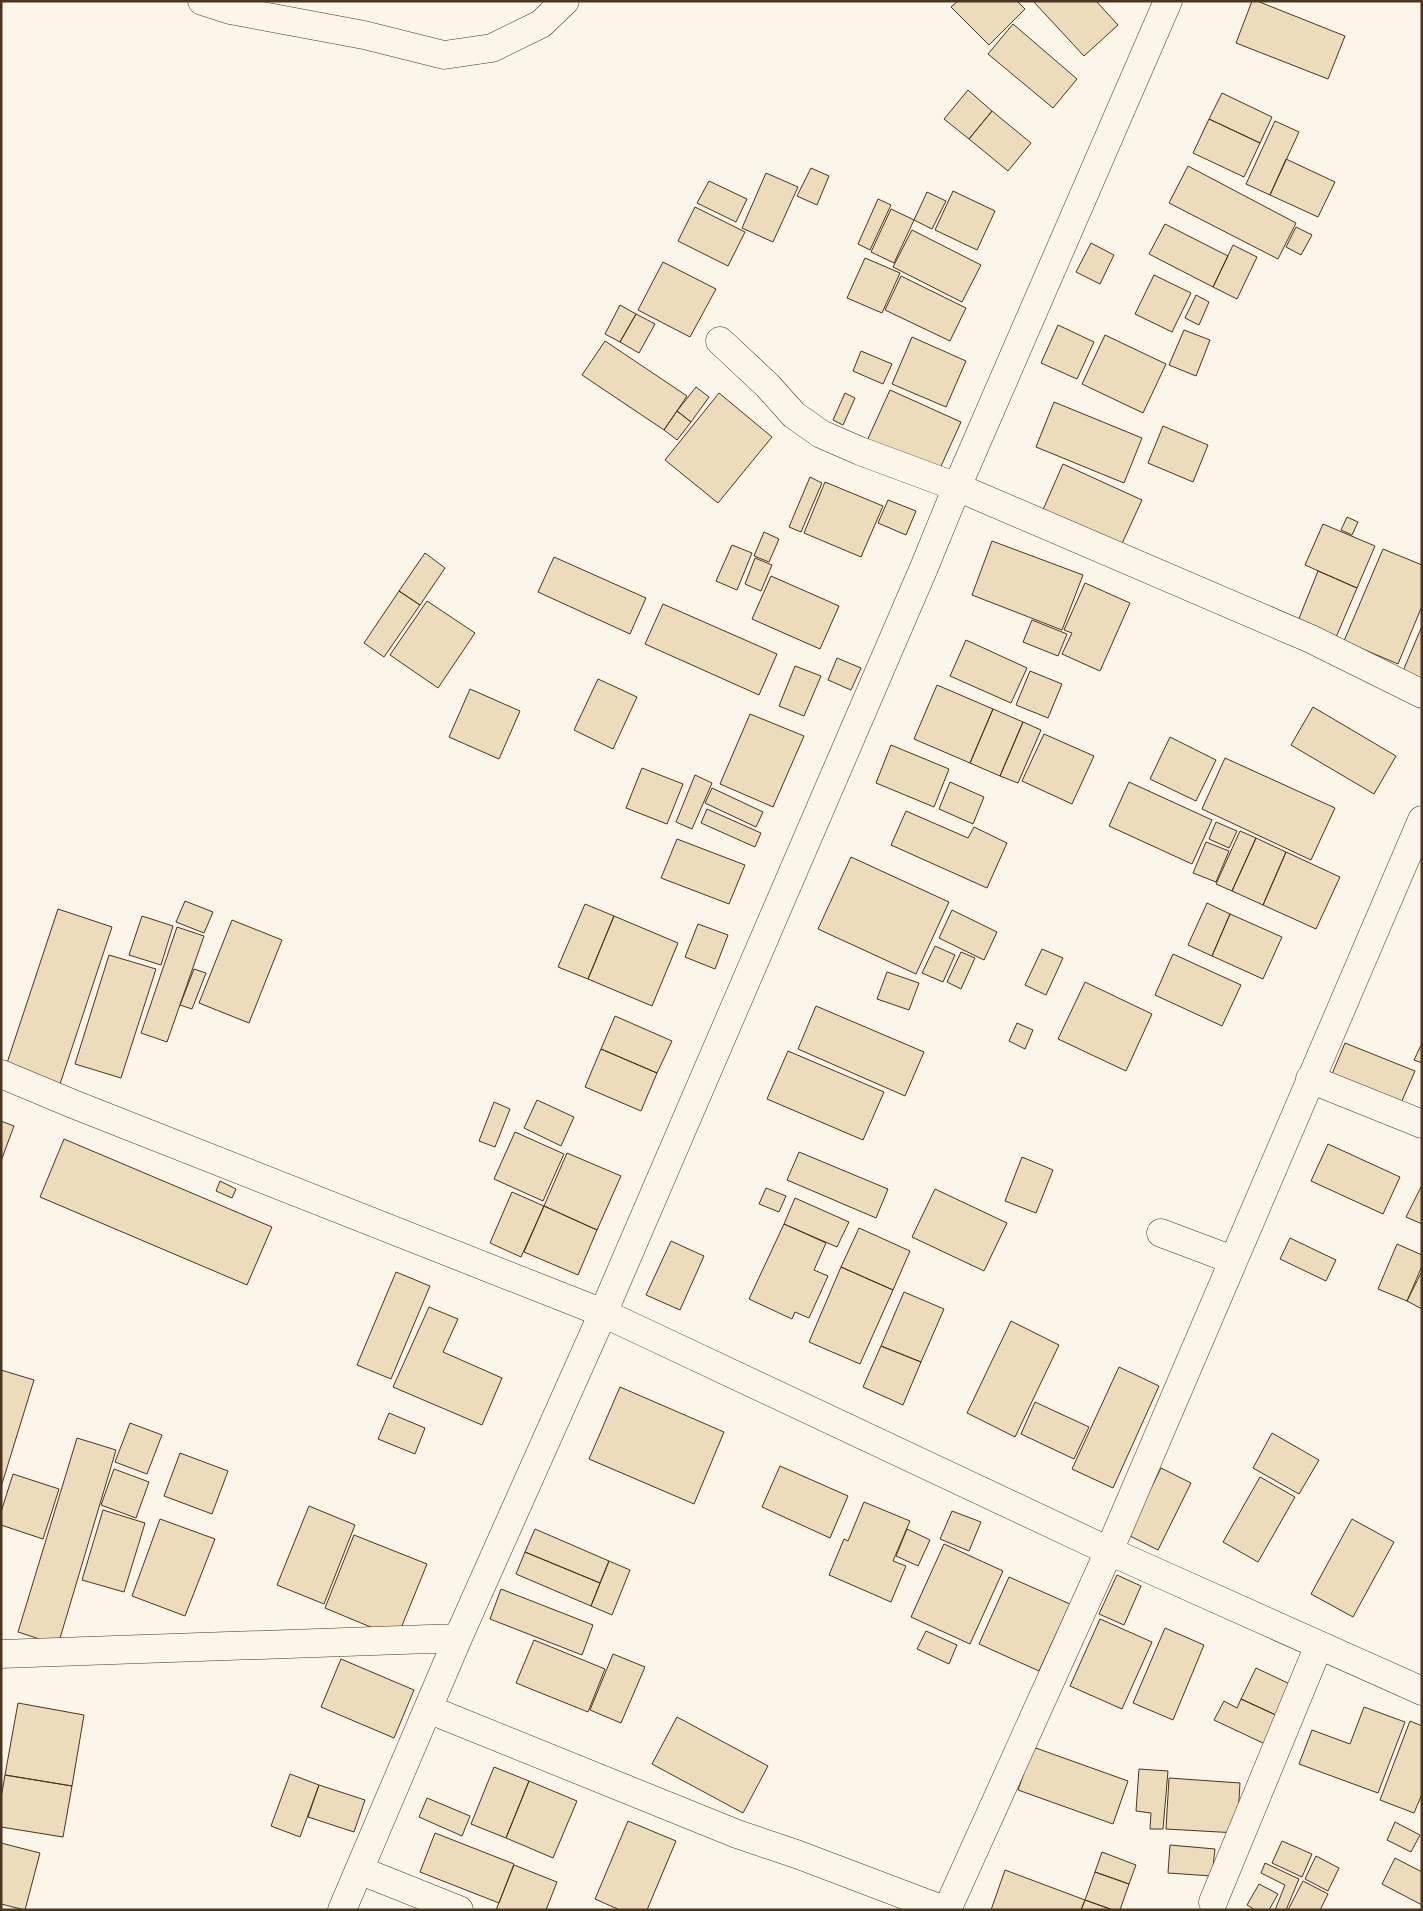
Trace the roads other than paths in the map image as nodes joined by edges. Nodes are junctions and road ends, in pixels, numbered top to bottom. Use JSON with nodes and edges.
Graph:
{"nodes":[{"id":1,"x":202,"y":1,"type":"edge"},
{"id":2,"x":565,"y":1,"type":"edge"},
{"id":3,"x":1168,"y":1,"type":"edge"},
{"id":4,"x":720,"y":341,"type":"dead end"},
{"id":5,"x":957,"y":487,"type":"junction"},
{"id":6,"x":1422,"y":694,"type":"edge"},
{"id":7,"x":1422,"y":820,"type":"edge"},
{"id":8,"x":1,"y":1074,"type":"edge"},
{"id":9,"x":1310,"y":1079,"type":"junction"},
{"id":10,"x":1422,"y":1124,"type":"edge"},
{"id":11,"x":1161,"y":1234,"type":"dead end"},
{"id":12,"x":1233,"y":1260,"type":"junction"},
{"id":13,"x":603,"y":1313,"type":"junction"},
{"id":14,"x":1108,"y":1551,"type":"junction"},
{"id":15,"x":458,"y":1638,"type":"junction"},
{"id":16,"x":1319,"y":1645,"type":"junction"},
{"id":17,"x":1,"y":1654,"type":"edge"},
{"id":18,"x":1422,"y":1691,"type":"edge"},
{"id":19,"x":428,"y":1709,"type":"junction"},
{"id":20,"x":359,"y":1870,"type":"junction"},
{"id":21,"x":1213,"y":1902,"type":"dead end"},
{"id":22,"x":342,"y":1910,"type":"edge"},
{"id":23,"x":459,"y":1910,"type":"edge"},
{"id":24,"x":946,"y":1910,"type":"edge"}],
"edges":[{"from":1,"to":2,"type":"street"},
{"from":3,"to":5,"type":"street"},
{"from":4,"to":5,"type":"street"},
{"from":5,"to":6,"type":"street"},
{"from":5,"to":13,"type":"street"},
{"from":7,"to":9,"type":"street"},
{"from":8,"to":13,"type":"street"},
{"from":9,"to":10,"type":"street"},
{"from":9,"to":12,"type":"street"},
{"from":11,"to":12,"type":"street"},
{"from":12,"to":14,"type":"street"},
{"from":13,"to":14,"type":"street"},
{"from":13,"to":15,"type":"street"},
{"from":14,"to":16,"type":"street"},
{"from":14,"to":24,"type":"street"},
{"from":15,"to":17,"type":"street"},
{"from":15,"to":19,"type":"street"},
{"from":16,"to":18,"type":"street"},
{"from":16,"to":21,"type":"street"},
{"from":19,"to":20,"type":"street"},
{"from":19,"to":24,"type":"street"},
{"from":20,"to":22,"type":"street"},
{"from":20,"to":23,"type":"street"}]}
